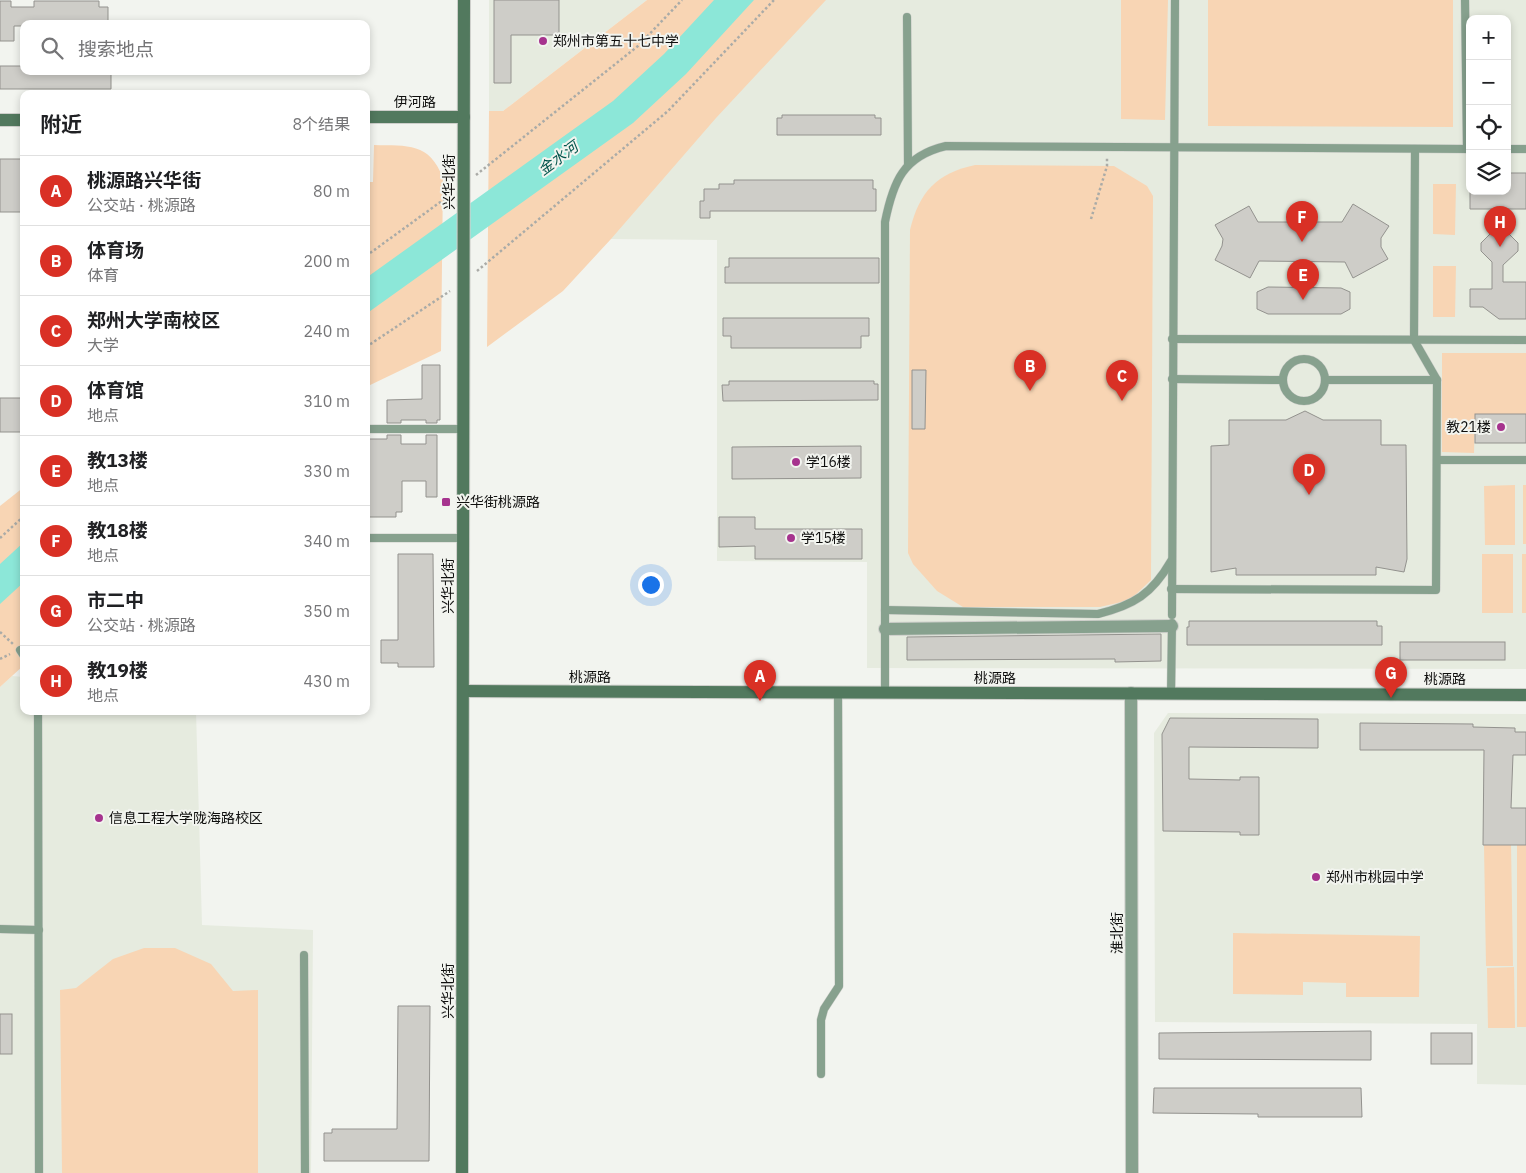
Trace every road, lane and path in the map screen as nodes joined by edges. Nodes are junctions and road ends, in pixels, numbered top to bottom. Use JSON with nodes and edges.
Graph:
{"nodes":[{"id":1,"x":464,"y":0,"type":"edge"},
{"id":2,"x":682,"y":0,"type":"edge"},
{"id":3,"x":774,"y":0,"type":"edge"},
{"id":4,"x":1175,"y":0,"type":"edge"},
{"id":5,"x":1465,"y":0,"type":"edge"},
{"id":6,"x":907,"y":17,"type":"dead end"},
{"id":7,"x":1468,"y":105,"type":"edge"},
{"id":8,"x":464,"y":116,"type":"junction"},
{"id":9,"x":370,"y":117,"type":"edge"},
{"id":10,"x":0,"y":120,"type":"edge"},
{"id":11,"x":20,"y":120,"type":"edge"},
{"id":12,"x":1107,"y":147,"type":"junction"},
{"id":13,"x":1174,"y":147,"type":"junction"},
{"id":14,"x":1415,"y":149,"type":"junction"},
{"id":15,"x":1466,"y":149,"type":"edge"},
{"id":16,"x":1511,"y":149,"type":"edge"},
{"id":17,"x":1526,"y":149,"type":"edge"},
{"id":18,"x":908,"y":164,"type":"junction"},
{"id":19,"x":464,"y":189,"type":"junction"},
{"id":20,"x":1092,"y":219,"type":"dead end"},
{"id":21,"x":370,"y":253,"type":"edge"},
{"id":22,"x":464,"y":275,"type":"junction"},
{"id":23,"x":1172,"y":339,"type":"junction"},
{"id":24,"x":1414,"y":340,"type":"junction"},
{"id":25,"x":1526,"y":340,"type":"edge"},
{"id":26,"x":370,"y":344,"type":"edge"},
{"id":27,"x":1172,"y":379,"type":"junction"},
{"id":28,"x":1282,"y":380,"type":"junction"},
{"id":29,"x":1325,"y":380,"type":"junction"},
{"id":30,"x":1437,"y":380,"type":"junction"},
{"id":31,"x":370,"y":429,"type":"edge"},
{"id":32,"x":464,"y":429,"type":"junction"},
{"id":33,"x":1436,"y":460,"type":"junction"},
{"id":34,"x":1526,"y":460,"type":"edge"},
{"id":35,"x":20,"y":520,"type":"edge"},
{"id":36,"x":0,"y":538,"type":"edge"},
{"id":37,"x":370,"y":538,"type":"edge"},
{"id":38,"x":463,"y":538,"type":"junction"},
{"id":39,"x":1172,"y":560,"type":"junction"},
{"id":40,"x":1171,"y":589,"type":"junction"},
{"id":41,"x":885,"y":610,"type":"junction"},
{"id":42,"x":1172,"y":622,"type":"junction"},
{"id":43,"x":885,"y":629,"type":"junction"},
{"id":44,"x":0,"y":632,"type":"edge"},
{"id":45,"x":20,"y":651,"type":"edge"},
{"id":46,"x":463,"y":691,"type":"junction"},
{"id":47,"x":838,"y":692,"type":"junction"},
{"id":48,"x":885,"y":693,"type":"junction"},
{"id":49,"x":1131,"y":693,"type":"junction"},
{"id":50,"x":1171,"y":694,"type":"junction"},
{"id":51,"x":1526,"y":695,"type":"edge"},
{"id":52,"x":38,"y":715,"type":"edge"},
{"id":53,"x":0,"y":929,"type":"edge"},
{"id":54,"x":39,"y":930,"type":"junction"},
{"id":55,"x":304,"y":955,"type":"dead end"},
{"id":56,"x":821,"y":1074,"type":"dead end"},
{"id":57,"x":39,"y":1173,"type":"edge"},
{"id":58,"x":305,"y":1173,"type":"edge"},
{"id":59,"x":462,"y":1173,"type":"edge"},
{"id":60,"x":1132,"y":1173,"type":"edge"}],
"edges":[{"from":1,"to":8,"type":"street","name":"兴华北街"},
{"from":2,"to":19,"type":"path"},
{"from":3,"to":22,"type":"path"},
{"from":4,"to":13,"type":"lane"},
{"from":5,"to":7,"type":"lane"},
{"from":6,"to":18,"type":"lane"},
{"from":8,"to":9,"type":"street","name":"伊河路"},
{"from":8,"to":19,"type":"street","name":"兴华北街"},
{"from":10,"to":11,"type":"street"},
{"from":12,"to":13,"type":"lane"},
{"from":12,"to":18,"type":"lane"},
{"from":12,"to":20,"type":"path"},
{"from":13,"to":14,"type":"lane"},
{"from":13,"to":23,"type":"lane"},
{"from":14,"to":15,"type":"lane"},
{"from":14,"to":24,"type":"lane"},
{"from":16,"to":17,"type":"lane"},
{"from":18,"to":41,"type":"lane"},
{"from":19,"to":21,"type":"path"},
{"from":19,"to":22,"type":"street","name":"兴华北街"},
{"from":22,"to":26,"type":"path"},
{"from":22,"to":32,"type":"street","name":"兴华北街"},
{"from":23,"to":24,"type":"lane"},
{"from":23,"to":27,"type":"lane"},
{"from":24,"to":25,"type":"lane"},
{"from":24,"to":30,"type":"lane"},
{"from":27,"to":28,"type":"lane"},
{"from":27,"to":39,"type":"lane"},
{"from":28,"to":29,"type":"lane"},
{"from":28,"to":29,"type":"lane"},
{"from":29,"to":30,"type":"lane"},
{"from":30,"to":33,"type":"lane"},
{"from":31,"to":32,"type":"lane"},
{"from":32,"to":38,"type":"street","name":"兴华北街"},
{"from":33,"to":34,"type":"lane"},
{"from":33,"to":40,"type":"lane"},
{"from":35,"to":36,"type":"path"},
{"from":37,"to":38,"type":"lane"},
{"from":38,"to":46,"type":"street","name":"兴华北街"},
{"from":39,"to":40,"type":"lane"},
{"from":39,"to":41,"type":"lane"},
{"from":40,"to":42,"type":"lane"},
{"from":41,"to":43,"type":"lane"},
{"from":42,"to":43,"type":"street"},
{"from":42,"to":50,"type":"lane"},
{"from":43,"to":48,"type":"lane"},
{"from":44,"to":45,"type":"path"},
{"from":46,"to":47,"type":"street","name":"桃源路"},
{"from":46,"to":59,"type":"street","name":"兴华北街"},
{"from":47,"to":48,"type":"street","name":"桃源路"},
{"from":47,"to":56,"type":"lane"},
{"from":48,"to":49,"type":"street","name":"桃源路"},
{"from":49,"to":50,"type":"street","name":"桃源路"},
{"from":49,"to":60,"type":"street","name":"淮北街"},
{"from":50,"to":51,"type":"street","name":"桃源路"},
{"from":52,"to":54,"type":"lane"},
{"from":53,"to":54,"type":"lane"},
{"from":54,"to":57,"type":"lane"},
{"from":55,"to":58,"type":"lane"}]}
